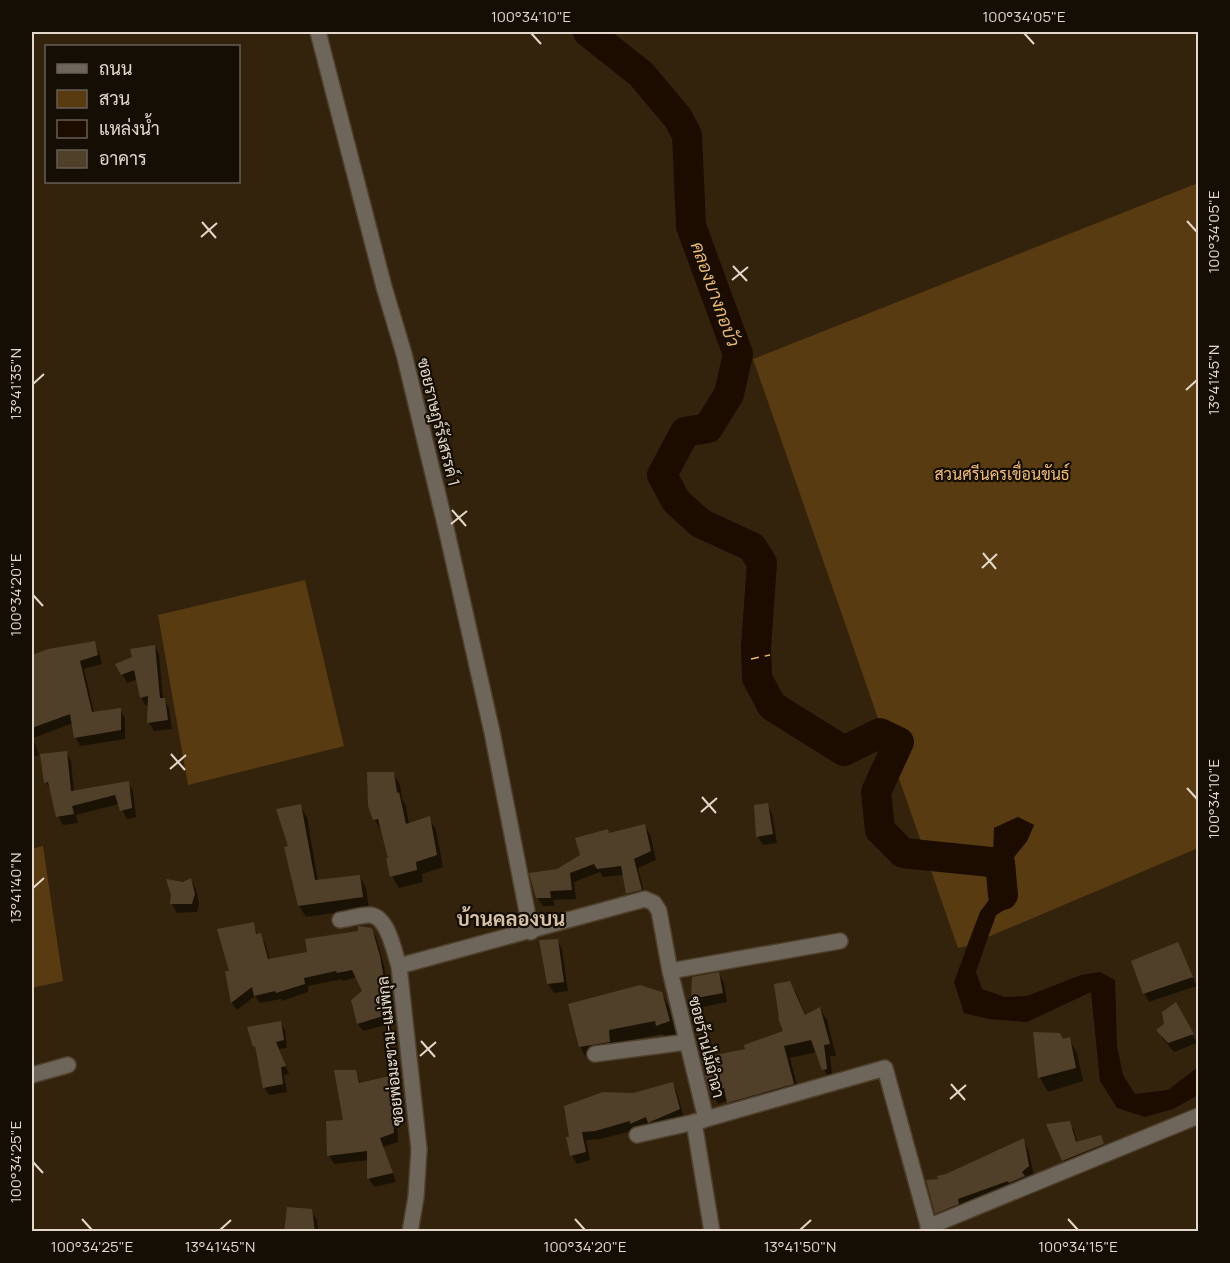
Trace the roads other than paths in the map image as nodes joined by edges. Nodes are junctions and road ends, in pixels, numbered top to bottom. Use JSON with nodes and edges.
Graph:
{"nodes":[{"id":1,"x":318,"y":32,"type":"edge"},
{"id":2,"x":340,"y":920,"type":"dead end"},
{"id":3,"x":531,"y":932,"type":"junction"},
{"id":4,"x":840,"y":941,"type":"dead end"},
{"id":5,"x":399,"y":966,"type":"junction"},
{"id":6,"x":670,"y":971,"type":"junction"},
{"id":7,"x":687,"y":1042,"type":"junction"},
{"id":8,"x":595,"y":1054,"type":"dead end"},
{"id":9,"x":68,"y":1065,"type":"dead end"},
{"id":10,"x":32,"y":1075,"type":"edge"},
{"id":11,"x":1198,"y":1116,"type":"edge"},
{"id":12,"x":700,"y":1121,"type":"junction"},
{"id":13,"x":637,"y":1136,"type":"dead end"},
{"id":14,"x":929,"y":1229,"type":"edge"},
{"id":15,"x":410,"y":1232,"type":"edge"},
{"id":16,"x":712,"y":1232,"type":"edge"}],
"edges":[{"from":1,"to":3,"type":"street","name":"ซอยราษฎร์รังสรรค์ 1"},
{"from":2,"to":5,"type":"street"},
{"from":3,"to":5,"type":"street","name":"ซอยพ่อมะขาม-แม่พิกุล"},
{"from":3,"to":6,"type":"street","name":"ซอยร้านไม้ฉำฉา"},
{"from":4,"to":6,"type":"street"},
{"from":5,"to":15,"type":"street","name":"ซอยพ่อมะขาม-แม่พิกุล"},
{"from":6,"to":7,"type":"street","name":"ซอยร้านไม้ฉำฉา"},
{"from":7,"to":8,"type":"street"},
{"from":7,"to":12,"type":"street","name":"ซอยร้านไม้ฉำฉา"},
{"from":9,"to":10,"type":"street"},
{"from":11,"to":14,"type":"street"},
{"from":12,"to":13,"type":"street"},
{"from":12,"to":14,"type":"street","name":"ซอยร้านไม้ฉำฉา"},
{"from":12,"to":16,"type":"street"}]}
